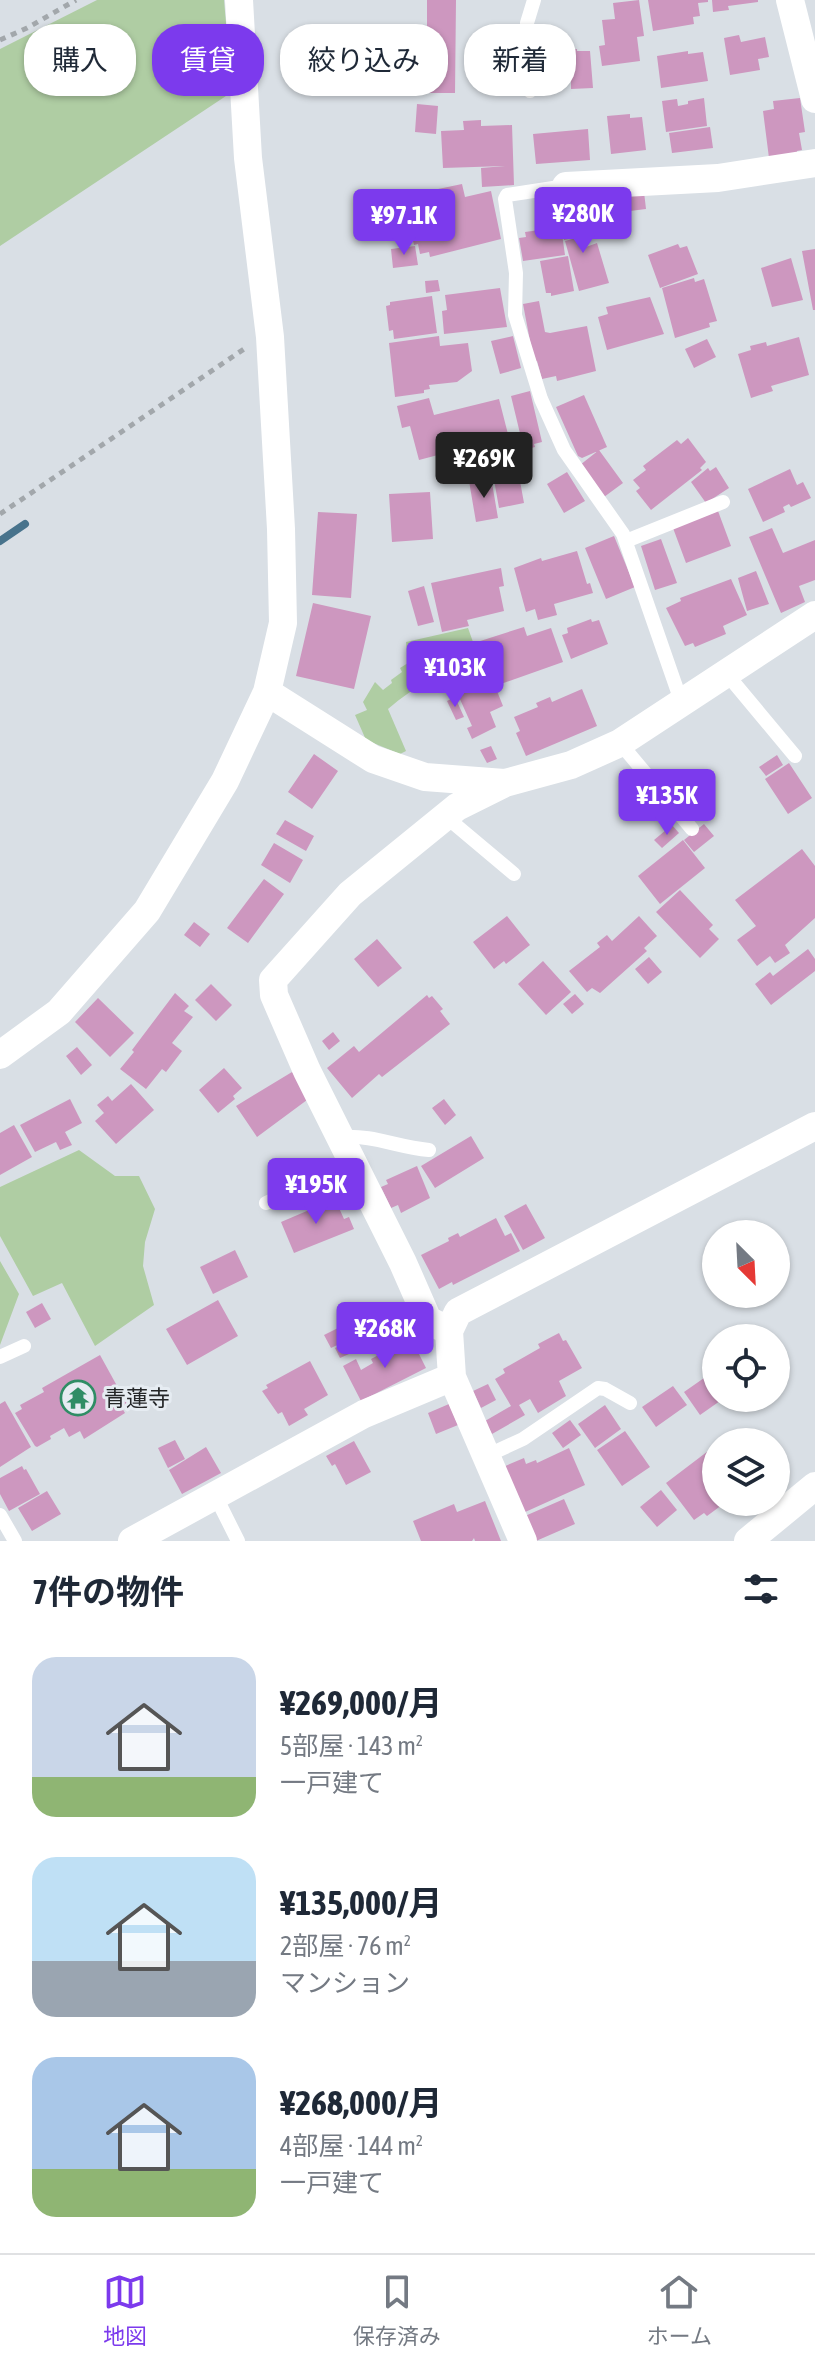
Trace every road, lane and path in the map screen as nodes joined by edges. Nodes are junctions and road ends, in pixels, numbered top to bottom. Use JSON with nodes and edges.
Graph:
{"nodes":[{"id":1,"x":76,"y":0,"type":"edge"},
{"id":2,"x":239,"y":0,"type":"edge"},
{"id":3,"x":534,"y":0,"type":"edge"},
{"id":4,"x":790,"y":0,"type":"edge"},
{"id":5,"x":527,"y":24,"type":"edge"},
{"id":6,"x":0,"y":40,"type":"edge"},
{"id":7,"x":815,"y":99,"type":"edge"},
{"id":8,"x":815,"y":163,"type":"edge"},
{"id":9,"x":566,"y":186,"type":"joint"},
{"id":10,"x":270,"y":337,"type":"junction"},
{"id":11,"x":723,"y":502,"type":"dead end"},
{"id":12,"x":0,"y":514,"type":"edge"},
{"id":13,"x":626,"y":541,"type":"junction"},
{"id":14,"x":815,"y":615,"type":"edge"},
{"id":15,"x":725,"y":672,"type":"junction"},
{"id":16,"x":267,"y":692,"type":"junction"},
{"id":17,"x":681,"y":701,"type":"junction"},
{"id":18,"x":620,"y":743,"type":"junction"},
{"id":19,"x":795,"y":756,"type":"dead end"},
{"id":20,"x":505,"y":783,"type":"junction"},
{"id":21,"x":445,"y":816,"type":"junction"},
{"id":22,"x":692,"y":829,"type":"dead end"},
{"id":23,"x":514,"y":874,"type":"dead end"},
{"id":24,"x":0,"y":1055,"type":"edge"},
{"id":25,"x":815,"y":1126,"type":"edge"},
{"id":26,"x":341,"y":1137,"type":"junction"},
{"id":27,"x":429,"y":1150,"type":"dead end"},
{"id":28,"x":354,"y":1162,"type":"junction"},
{"id":29,"x":266,"y":1203,"type":"dead end"},
{"id":30,"x":449,"y":1331,"type":"junction"},
{"id":31,"x":24,"y":1346,"type":"dead end"},
{"id":32,"x":0,"y":1357,"type":"edge"},
{"id":33,"x":452,"y":1377,"type":"junction"},
{"id":34,"x":630,"y":1403,"type":"dead end"},
{"id":35,"x":486,"y":1456,"type":"junction"},
{"id":36,"x":815,"y":1486,"type":"edge"},
{"id":37,"x":215,"y":1495,"type":"junction"},
{"id":38,"x":0,"y":1515,"type":"edge"},
{"id":39,"x":15,"y":1541,"type":"edge"},
{"id":40,"x":132,"y":1541,"type":"edge"},
{"id":41,"x":238,"y":1541,"type":"edge"},
{"id":42,"x":523,"y":1541,"type":"edge"},
{"id":43,"x":748,"y":1541,"type":"edge"}],
"edges":[{"from":1,"to":6,"type":"path"},
{"from":2,"to":10,"type":"street"},
{"from":3,"to":5,"type":"lane"},
{"from":4,"to":7,"type":"street"},
{"from":8,"to":9,"type":"street"},
{"from":9,"to":13,"type":"lane"},
{"from":10,"to":12,"type":"path"},
{"from":10,"to":16,"type":"street"},
{"from":11,"to":13,"type":"lane"},
{"from":13,"to":17,"type":"lane"},
{"from":14,"to":15,"type":"street"},
{"from":15,"to":17,"type":"street"},
{"from":15,"to":19,"type":"lane"},
{"from":16,"to":20,"type":"street"},
{"from":16,"to":24,"type":"street"},
{"from":17,"to":18,"type":"street"},
{"from":18,"to":20,"type":"street"},
{"from":18,"to":22,"type":"lane"},
{"from":20,"to":21,"type":"street"},
{"from":21,"to":23,"type":"lane"},
{"from":21,"to":26,"type":"street"},
{"from":25,"to":30,"type":"street"},
{"from":26,"to":27,"type":"lane"},
{"from":26,"to":28,"type":"street"},
{"from":28,"to":29,"type":"lane"},
{"from":28,"to":30,"type":"street"},
{"from":30,"to":33,"type":"street"},
{"from":31,"to":32,"type":"lane"},
{"from":33,"to":35,"type":"street"},
{"from":33,"to":37,"type":"street"},
{"from":34,"to":35,"type":"lane"},
{"from":35,"to":42,"type":"street"},
{"from":36,"to":43,"type":"street"},
{"from":37,"to":40,"type":"street"},
{"from":37,"to":41,"type":"lane"},
{"from":38,"to":39,"type":"lane"}]}
